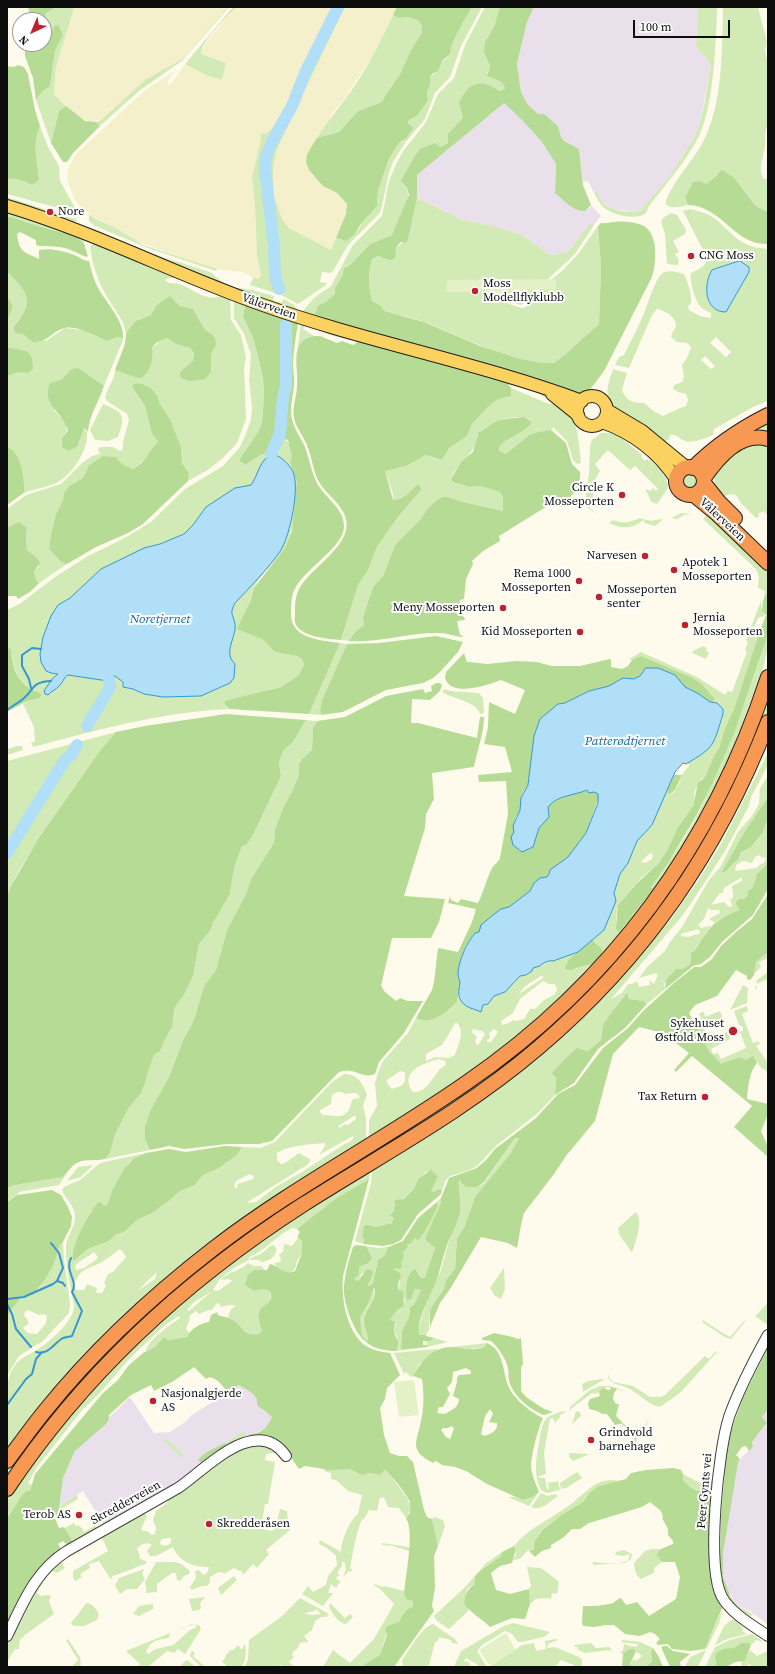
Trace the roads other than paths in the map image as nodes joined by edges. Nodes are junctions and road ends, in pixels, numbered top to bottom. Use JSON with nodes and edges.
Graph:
{"nodes":[{"id":1,"x":7,"y":206,"type":"edge"},
{"id":2,"x":538,"y":387,"type":"junction"},
{"id":3,"x":582,"y":401,"type":"junction"},
{"id":4,"x":607,"y":410,"type":"junction"},
{"id":5,"x":578,"y":415,"type":"junction"},
{"id":6,"x":768,"y":415,"type":"edge"},
{"id":7,"x":602,"y":422,"type":"junction"},
{"id":8,"x":768,"y":439,"type":"edge"},
{"id":9,"x":690,"y":468,"type":"junction"},
{"id":10,"x":676,"y":479,"type":"junction"},
{"id":11,"x":704,"y":480,"type":"junction"},
{"id":12,"x":694,"y":495,"type":"junction"},
{"id":13,"x":768,"y":550,"type":"edge"},
{"id":14,"x":768,"y":563,"type":"edge"},
{"id":15,"x":768,"y":677,"type":"edge"},
{"id":16,"x":768,"y":722,"type":"edge"},
{"id":17,"x":768,"y":745,"type":"edge"},
{"id":18,"x":741,"y":786,"type":"junction"},
{"id":19,"x":768,"y":1335,"type":"edge"},
{"id":20,"x":286,"y":1456,"type":"dead end"},
{"id":21,"x":7,"y":1462,"type":"edge"},
{"id":22,"x":7,"y":1489,"type":"edge"},
{"id":23,"x":7,"y":1636,"type":"edge"},
{"id":24,"x":768,"y":1636,"type":"edge"}],
"edges":[{"from":1,"to":2,"type":"main road","name":"Vålerveien"},
{"from":2,"to":3,"type":"main road","name":"Vålerveien"},
{"from":2,"to":5,"type":"main road","name":"Vålerveien"},
{"from":3,"to":4,"type":"main road"},
{"from":3,"to":5,"type":"main road"},
{"from":4,"to":7,"type":"main road"},
{"from":4,"to":9,"type":"main road"},
{"from":5,"to":7,"type":"main road"},
{"from":6,"to":9,"type":"highway"},
{"from":7,"to":10,"type":"main road"},
{"from":8,"to":11,"type":"highway"},
{"from":9,"to":10,"type":"highway"},
{"from":9,"to":11,"type":"highway"},
{"from":10,"to":12,"type":"highway"},
{"from":11,"to":12,"type":"highway"},
{"from":11,"to":13,"type":"highway","name":"Vålerveien"},
{"from":12,"to":14,"type":"highway","name":"Vålerveien"},
{"from":15,"to":21,"type":"highway"},
{"from":16,"to":18,"type":"highway"},
{"from":17,"to":18,"type":"highway"},
{"from":18,"to":22,"type":"highway"},
{"from":19,"to":24,"type":"street","name":"Peer Gynts vei"},
{"from":20,"to":23,"type":"street","name":"Skredderveien"}]}
